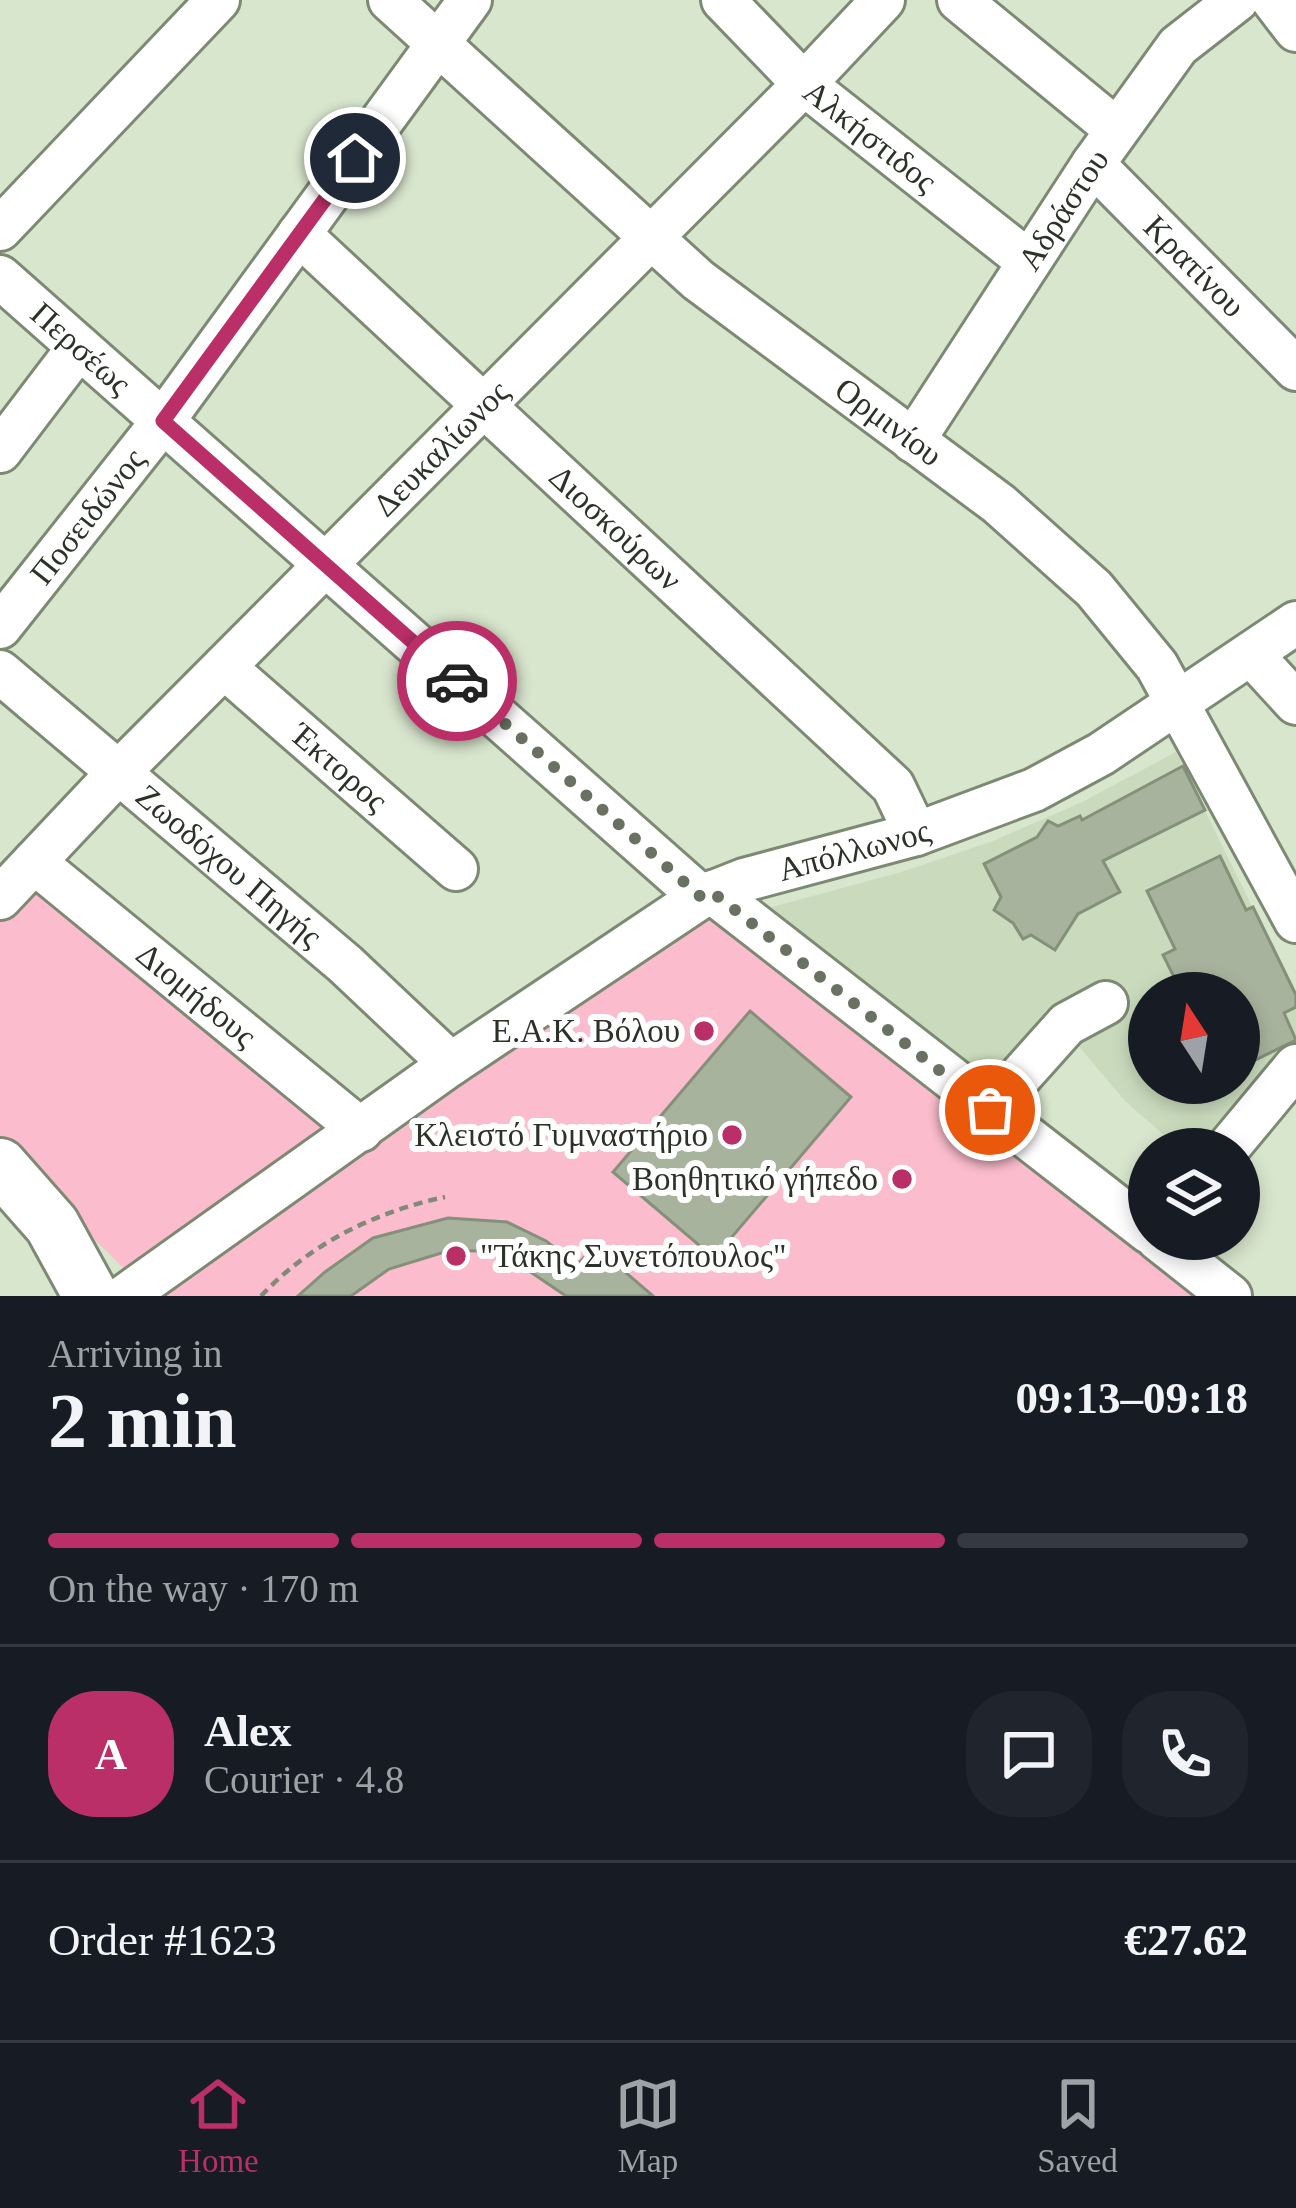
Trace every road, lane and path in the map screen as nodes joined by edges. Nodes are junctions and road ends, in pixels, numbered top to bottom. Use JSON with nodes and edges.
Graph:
{"nodes":[{"id":1,"x":218,"y":0,"type":"edge"},
{"id":2,"x":389,"y":0,"type":"edge"},
{"id":3,"x":470,"y":0,"type":"edge"},
{"id":4,"x":723,"y":0,"type":"edge"},
{"id":5,"x":883,"y":0,"type":"edge"},
{"id":6,"x":958,"y":0,"type":"edge"},
{"id":7,"x":1237,"y":0,"type":"edge"},
{"id":8,"x":1273,"y":0,"type":"edge"},
{"id":9,"x":1296,"y":30,"type":"edge"},
{"id":10,"x":438,"y":44,"type":"junction"},
{"id":11,"x":804,"y":84,"type":"junction"},
{"id":12,"x":1105,"y":147,"type":"junction"},
{"id":13,"x":0,"y":229,"type":"edge"},
{"id":14,"x":298,"y":234,"type":"junction"},
{"id":15,"x":651,"y":238,"type":"junction"},
{"id":16,"x":1028,"y":262,"type":"junction"},
{"id":17,"x":0,"y":277,"type":"edge"},
{"id":18,"x":79,"y":347,"type":"junction"},
{"id":19,"x":1296,"y":369,"type":"edge"},
{"id":20,"x":481,"y":405,"type":"junction"},
{"id":21,"x":163,"y":421,"type":"junction"},
{"id":22,"x":913,"y":441,"type":"junction"},
{"id":23,"x":0,"y":451,"type":"edge"},
{"id":24,"x":325,"y":565,"type":"junction"},
{"id":25,"x":1296,"y":623,"type":"edge"},
{"id":26,"x":0,"y":627,"type":"edge"},
{"id":27,"x":1251,"y":654,"type":"junction"},
{"id":28,"x":224,"y":667,"type":"junction"},
{"id":29,"x":0,"y":672,"type":"edge"},
{"id":30,"x":1178,"y":702,"type":"junction"},
{"id":31,"x":1296,"y":703,"type":"edge"},
{"id":32,"x":118,"y":773,"type":"junction"},
{"id":33,"x":916,"y":834,"type":"junction"},
{"id":34,"x":34,"y":862,"type":"junction"},
{"id":35,"x":456,"y":869,"type":"dead end"},
{"id":36,"x":706,"y":894,"type":"junction"},
{"id":37,"x":1290,"y":894,"type":"edge"},
{"id":38,"x":0,"y":898,"type":"edge"},
{"id":39,"x":1106,"y":1003,"type":"dead end"},
{"id":40,"x":451,"y":1064,"type":"junction"},
{"id":41,"x":1296,"y":1066,"type":"edge"},
{"id":42,"x":990,"y":1110,"type":"junction"},
{"id":43,"x":1244,"y":1128,"type":"edge"},
{"id":44,"x":361,"y":1130,"type":"junction"},
{"id":45,"x":0,"y":1166,"type":"edge"},
{"id":46,"x":445,"y":1197,"type":"dead end"},
{"id":47,"x":1128,"y":1216,"type":"edge"},
{"id":48,"x":1185,"y":1260,"type":"edge"},
{"id":49,"x":91,"y":1296,"type":"edge"},
{"id":50,"x":125,"y":1296,"type":"edge"},
{"id":51,"x":261,"y":1296,"type":"edge"},
{"id":52,"x":1230,"y":1296,"type":"edge"}],
"edges":[{"from":1,"to":13,"type":"street"},
{"from":2,"to":10,"type":"street","name":"Ορμινίου"},
{"from":3,"to":10,"type":"street","name":"Ποσειδώνος"},
{"from":4,"to":11,"type":"street","name":"Αλκήστιδος"},
{"from":5,"to":11,"type":"street","name":"Δευκαλίωνος"},
{"from":6,"to":12,"type":"street","name":"Κρατίνου"},
{"from":7,"to":12,"type":"street","name":"Αδράστου"},
{"from":8,"to":9,"type":"street"},
{"from":10,"to":14,"type":"street","name":"Ποσειδώνος"},
{"from":10,"to":15,"type":"street","name":"Ορμινίου"},
{"from":11,"to":15,"type":"street","name":"Δευκαλίωνος"},
{"from":11,"to":16,"type":"street","name":"Αλκήστιδος"},
{"from":12,"to":16,"type":"street","name":"Αδράστου"},
{"from":12,"to":19,"type":"street","name":"Κρατίνου"},
{"from":14,"to":20,"type":"street","name":"Διοσκούρων"},
{"from":14,"to":21,"type":"street","name":"Ποσειδώνος"},
{"from":15,"to":20,"type":"street","name":"Δευκαλίωνος"},
{"from":15,"to":22,"type":"street","name":"Ορμινίου"},
{"from":16,"to":22,"type":"street","name":"Αδράστου"},
{"from":17,"to":18,"type":"street","name":"Περσέως"},
{"from":18,"to":21,"type":"street","name":"Περσέως"},
{"from":18,"to":23,"type":"street"},
{"from":20,"to":24,"type":"street","name":"Δευκαλίωνος"},
{"from":20,"to":33,"type":"street","name":"Διοσκούρων"},
{"from":21,"to":24,"type":"street","name":"Περσέως"},
{"from":21,"to":26,"type":"street","name":"Ποσειδώνος"},
{"from":22,"to":30,"type":"street","name":"Ορμινίου"},
{"from":24,"to":28,"type":"street","name":"Δευκαλίωνος"},
{"from":24,"to":36,"type":"street","name":"Περσέως"},
{"from":25,"to":27,"type":"street","name":"Απόλλωνος"},
{"from":27,"to":30,"type":"street","name":"Απόλλωνος"},
{"from":27,"to":31,"type":"street"},
{"from":28,"to":32,"type":"street","name":"Δευκαλίωνος"},
{"from":28,"to":35,"type":"street","name":"Έκτορος"},
{"from":29,"to":32,"type":"street","name":"Ζωοδόχου Πηγής"},
{"from":30,"to":33,"type":"street","name":"Απόλλωνος"},
{"from":30,"to":37,"type":"street","name":"Ορμινίου"},
{"from":32,"to":34,"type":"street","name":"Δευκαλίωνος"},
{"from":32,"to":40,"type":"street","name":"Ζωοδόχου Πηγής"},
{"from":33,"to":36,"type":"street","name":"Απόλλωνος"},
{"from":34,"to":38,"type":"street","name":"Δευκαλίωνος"},
{"from":34,"to":44,"type":"street","name":"Διομήδους"},
{"from":36,"to":40,"type":"street","name":"Απόλλωνος"},
{"from":36,"to":42,"type":"street","name":"Περσέως"},
{"from":39,"to":42,"type":"street"},
{"from":40,"to":44,"type":"street","name":"Απόλλωνος"},
{"from":41,"to":43,"type":"street"},
{"from":42,"to":47,"type":"street","name":"Περσέως"},
{"from":44,"to":50,"type":"street","name":"Απόλλωνος"},
{"from":45,"to":49,"type":"main road"},
{"from":46,"to":51,"type":"path"},
{"from":48,"to":52,"type":"street"}]}
